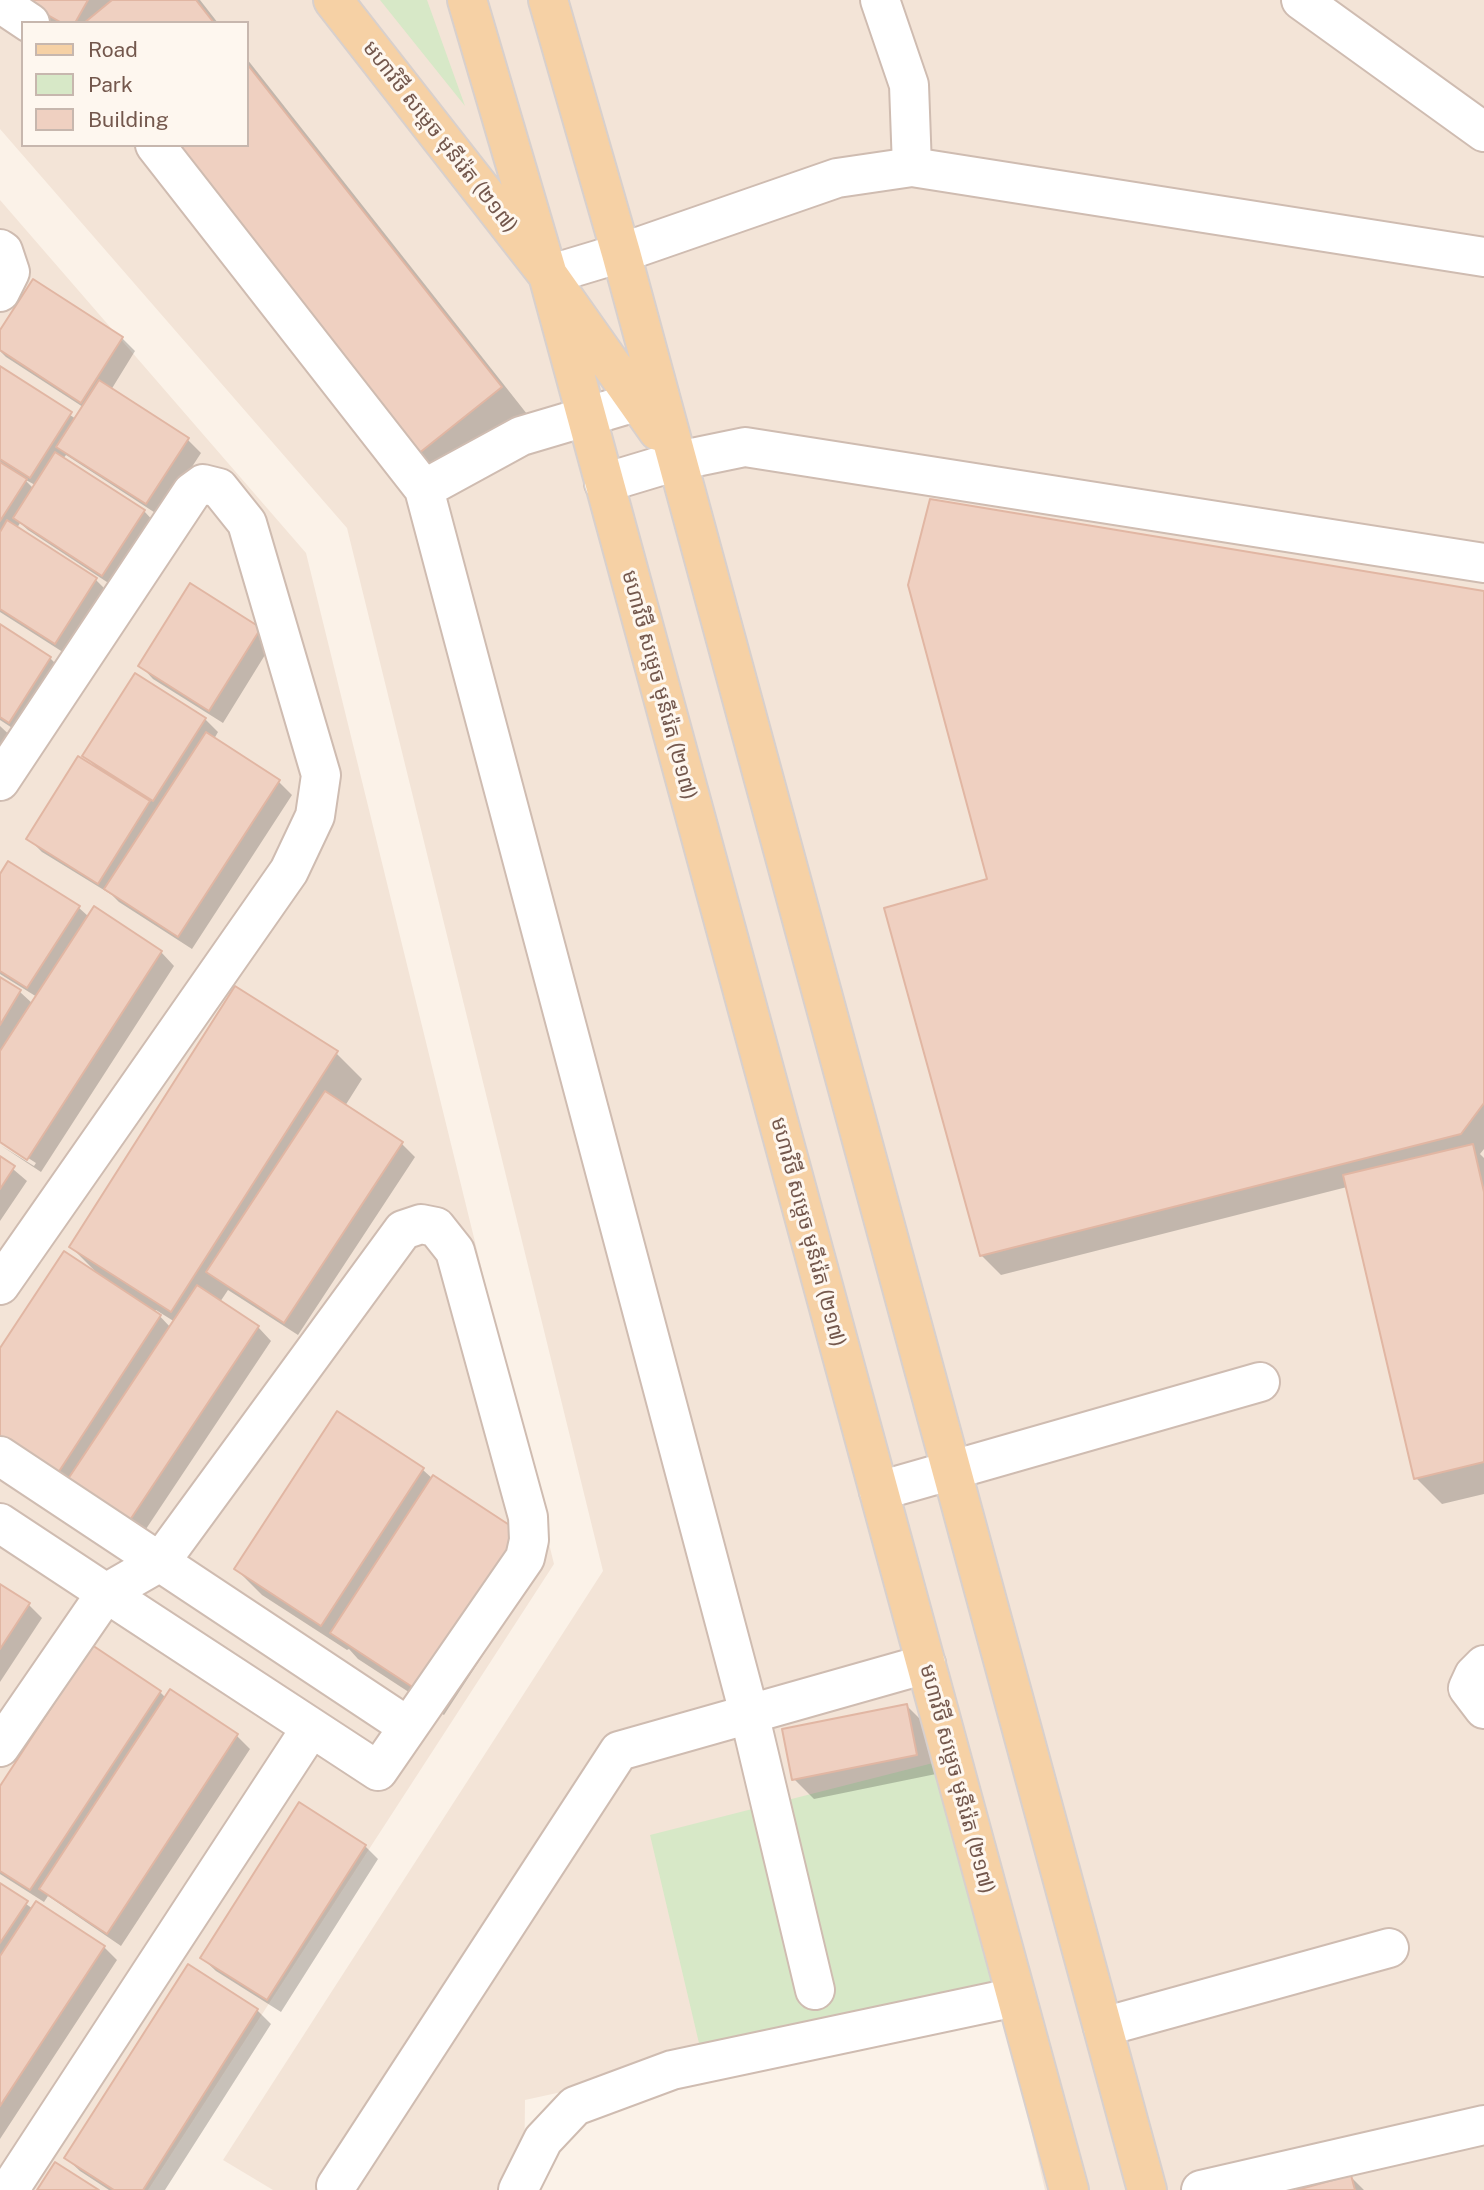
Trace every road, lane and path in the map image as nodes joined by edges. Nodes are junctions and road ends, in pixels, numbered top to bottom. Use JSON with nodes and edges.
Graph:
{"nodes":[{"id":1,"x":332,"y":0,"type":"edge"},
{"id":2,"x":467,"y":0,"type":"edge"},
{"id":3,"x":548,"y":0,"type":"edge"},
{"id":4,"x":880,"y":0,"type":"edge"},
{"id":5,"x":1301,"y":0,"type":"edge"},
{"id":6,"x":0,"y":3,"type":"edge"},
{"id":7,"x":27,"y":21,"type":"edge"},
{"id":8,"x":1484,"y":132,"type":"edge"},
{"id":9,"x":157,"y":147,"type":"edge"},
{"id":10,"x":912,"y":167,"type":"junction"},
{"id":11,"x":0,"y":249,"type":"edge"},
{"id":12,"x":621,"y":253,"type":"junction"},
{"id":13,"x":1484,"y":257,"type":"edge"},
{"id":14,"x":548,"y":275,"type":"junction"},
{"id":15,"x":0,"y":292,"type":"edge"},
{"id":16,"x":649,"y":399,"type":"junction"},
{"id":17,"x":586,"y":416,"type":"junction"},
{"id":18,"x":677,"y":461,"type":"junction"},
{"id":19,"x":604,"y":482,"type":"junction"},
{"id":20,"x":424,"y":489,"type":"junction"},
{"id":21,"x":1484,"y":563,"type":"edge"},
{"id":22,"x":0,"y":781,"type":"edge"},
{"id":23,"x":0,"y":1285,"type":"edge"},
{"id":24,"x":1260,"y":1382,"type":"dead end"},
{"id":25,"x":0,"y":1456,"type":"edge"},
{"id":26,"x":951,"y":1471,"type":"junction"},
{"id":27,"x":879,"y":1491,"type":"junction"},
{"id":28,"x":0,"y":1523,"type":"edge"},
{"id":29,"x":160,"y":1562,"type":"junction"},
{"id":30,"x":106,"y":1593,"type":"junction"},
{"id":31,"x":926,"y":1664,"type":"junction"},
{"id":32,"x":1484,"y":1665,"type":"edge"},
{"id":33,"x":1484,"y":1709,"type":"edge"},
{"id":34,"x":748,"y":1713,"type":"junction"},
{"id":35,"x":407,"y":1726,"type":"junction"},
{"id":36,"x":311,"y":1728,"type":"junction"},
{"id":37,"x":0,"y":1747,"type":"edge"},
{"id":38,"x":1389,"y":1948,"type":"dead end"},
{"id":39,"x":816,"y":1990,"type":"dead end"},
{"id":40,"x":1016,"y":1997,"type":"junction"},
{"id":41,"x":1103,"y":2027,"type":"junction"},
{"id":42,"x":1484,"y":2125,"type":"edge"},
{"id":43,"x":336,"y":2186,"type":"dead end"},
{"id":44,"x":9,"y":2190,"type":"edge"},
{"id":45,"x":518,"y":2190,"type":"edge"},
{"id":46,"x":1069,"y":2190,"type":"edge"},
{"id":47,"x":1147,"y":2190,"type":"edge"},
{"id":48,"x":1201,"y":2190,"type":"edge"}],
"edges":[{"from":1,"to":14,"type":"main road","name":"មហាវិថី សម្តេច មុនីរ៉េត (២១៧)"},
{"from":2,"to":14,"type":"main road","name":"មហាវិថី សម្តេច មុនីរ៉េត (២១៧)"},
{"from":3,"to":12,"type":"main road","name":"មហាវិថី សម្តេច មុនីរ៉េត (២១៧)"},
{"from":4,"to":10,"type":"street"},
{"from":5,"to":8,"type":"street"},
{"from":6,"to":7,"type":"street"},
{"from":9,"to":20,"type":"street"},
{"from":10,"to":12,"type":"street"},
{"from":10,"to":13,"type":"street"},
{"from":11,"to":15,"type":"street"},
{"from":12,"to":14,"type":"street"},
{"from":12,"to":16,"type":"main road","name":"មហាវិថី សម្តេច មុនីរ៉េត (២១៧)"},
{"from":14,"to":16,"type":"main road","name":"មហាវិថី សម្តេច មុនីរ៉េត (២១៧)"},
{"from":14,"to":17,"type":"main road","name":"មហាវិថី សម្តេច មុនីរ៉េត (២១៧)"},
{"from":16,"to":17,"type":"street"},
{"from":16,"to":18,"type":"main road","name":"មហាវិថី សម្តេច មុនីរ៉េត (២១៧)"},
{"from":17,"to":19,"type":"main road","name":"មហាវិថី សម្តេច មុនីរ៉េត (២១៧)"},
{"from":17,"to":20,"type":"street"},
{"from":18,"to":19,"type":"street"},
{"from":18,"to":21,"type":"street"},
{"from":18,"to":26,"type":"main road","name":"មហាវិថី សម្តេច មុនីរ៉េត (២១៧)"},
{"from":19,"to":27,"type":"main road","name":"មហាវិថី សម្តេច មុនីរ៉េត (២១៧)"},
{"from":20,"to":34,"type":"street"},
{"from":22,"to":23,"type":"street"},
{"from":24,"to":26,"type":"street"},
{"from":25,"to":29,"type":"street"},
{"from":26,"to":27,"type":"street"},
{"from":26,"to":41,"type":"main road","name":"មហាវិថី សម្តេច មុនីរ៉េត (២១៧)"},
{"from":27,"to":31,"type":"main road","name":"មហាវិថី សម្តេច មុនីរ៉េត (២១៧)"},
{"from":28,"to":30,"type":"street"},
{"from":29,"to":30,"type":"street"},
{"from":29,"to":35,"type":"street"},
{"from":29,"to":35,"type":"street"},
{"from":30,"to":36,"type":"street"},
{"from":30,"to":37,"type":"street"},
{"from":31,"to":34,"type":"street"},
{"from":31,"to":40,"type":"main road","name":"មហាវិថី សម្តេច មុនីរ៉េត (២១៧)"},
{"from":32,"to":33,"type":"street"},
{"from":34,"to":39,"type":"street"},
{"from":34,"to":43,"type":"street"},
{"from":35,"to":36,"type":"street"},
{"from":36,"to":44,"type":"street"},
{"from":38,"to":41,"type":"street"},
{"from":40,"to":45,"type":"street"},
{"from":40,"to":46,"type":"main road","name":"មហាវិថី សម្តេច មុនីរ៉េត (២១៧)"},
{"from":41,"to":47,"type":"main road","name":"មហាវិថី សម្តេច មុនីរ៉េត (២១៧)"},
{"from":42,"to":48,"type":"street"}]}
